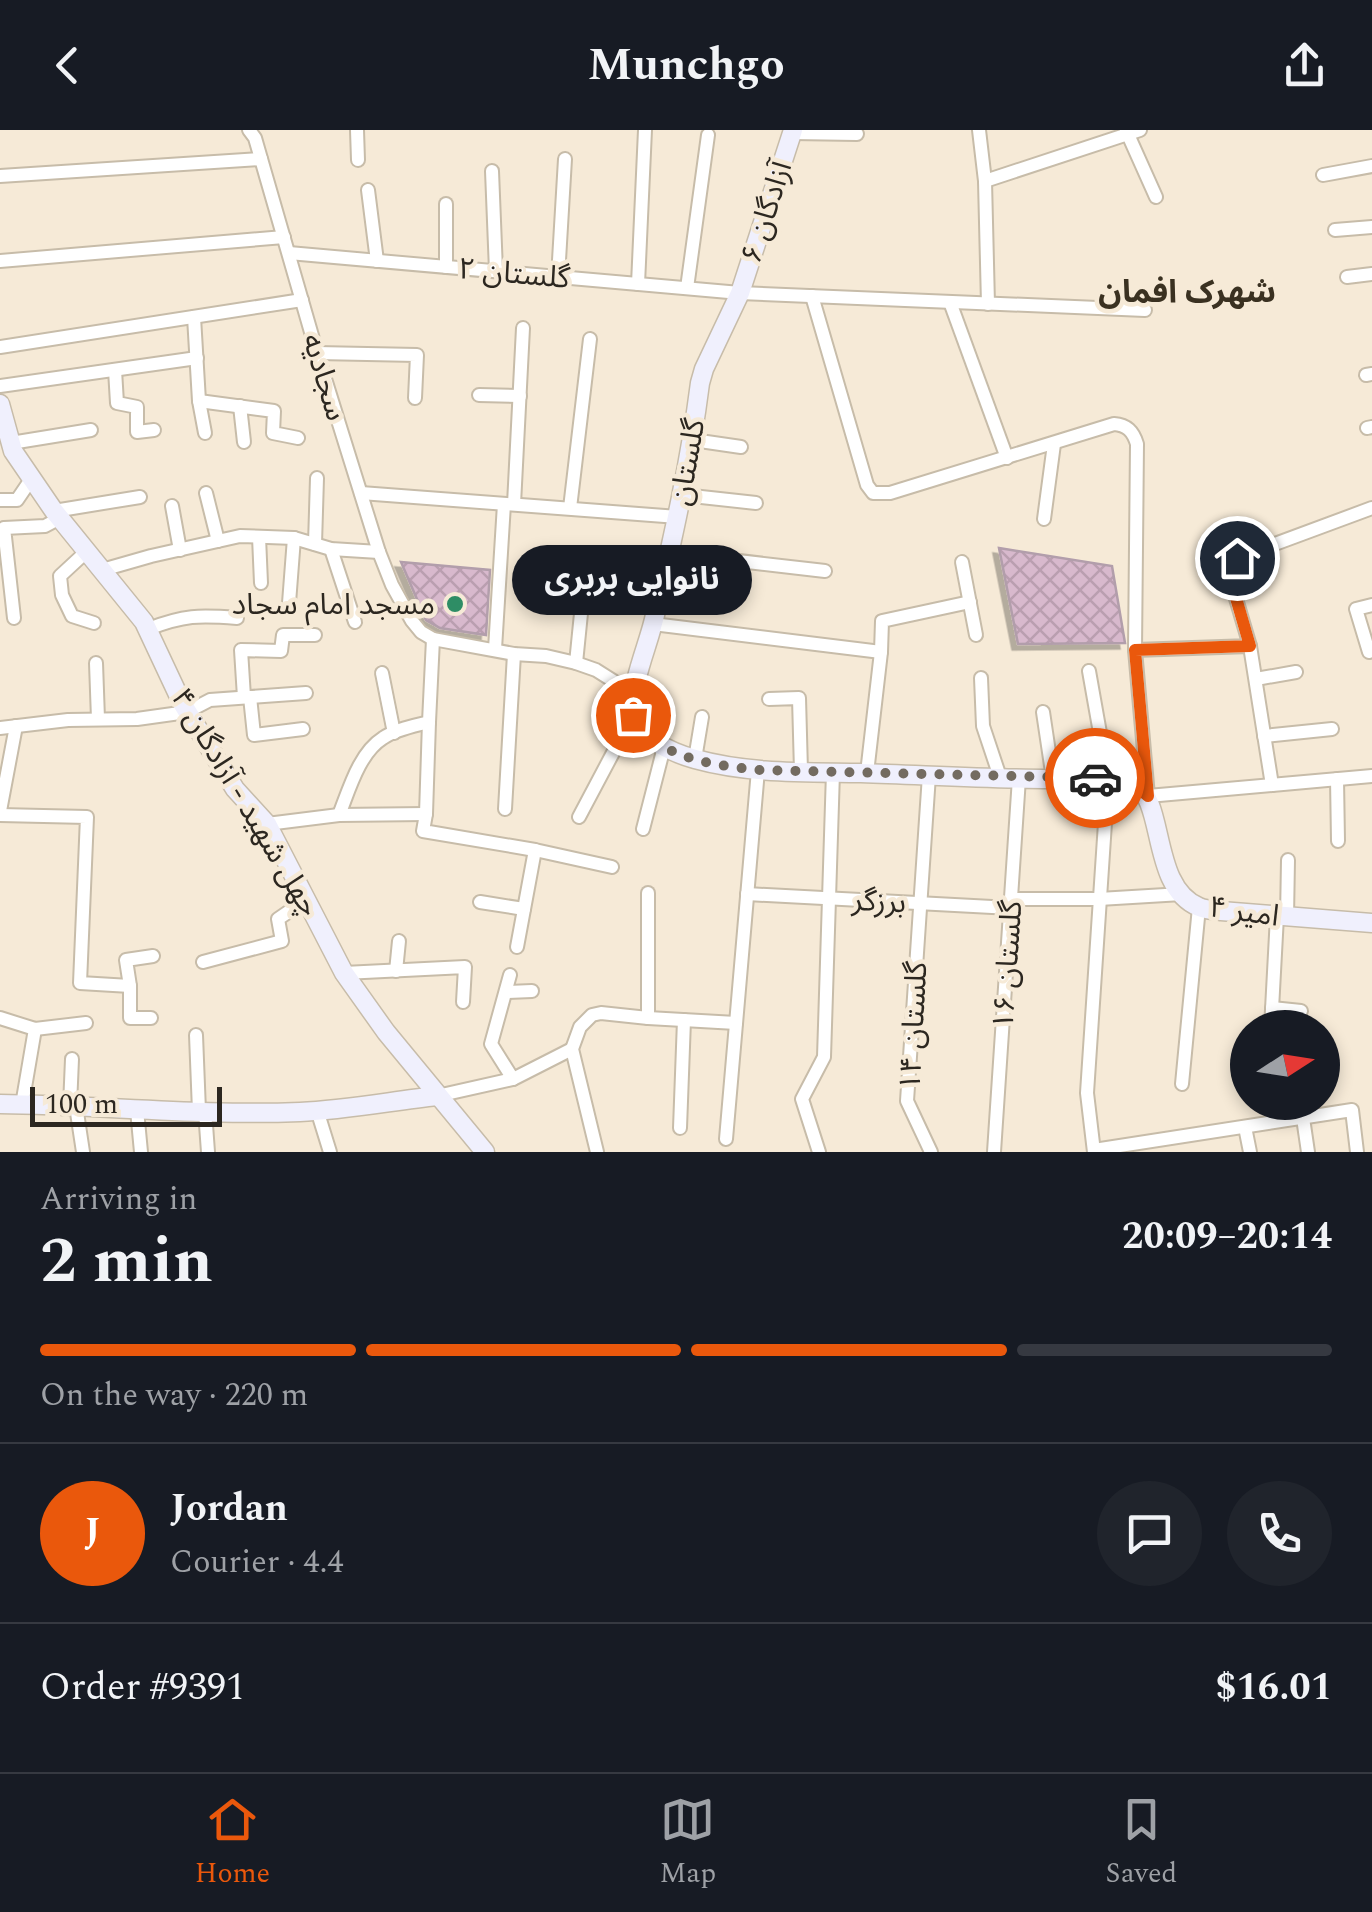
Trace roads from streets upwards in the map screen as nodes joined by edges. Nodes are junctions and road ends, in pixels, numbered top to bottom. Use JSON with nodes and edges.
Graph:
{"nodes":[{"id":1,"x":249,"y":130,"type":"edge"},
{"id":2,"x":357,"y":130,"type":"edge"},
{"id":3,"x":646,"y":130,"type":"edge"},
{"id":4,"x":979,"y":130,"type":"edge"},
{"id":5,"x":792,"y":131,"type":"edge"},
{"id":6,"x":1132,"y":131,"type":"edge"},
{"id":7,"x":857,"y":134,"type":"dead end"},
{"id":8,"x":708,"y":135,"type":"dead end"},
{"id":9,"x":261,"y":159,"type":"junction"},
{"id":10,"x":565,"y":159,"type":"dead end"},
{"id":11,"x":358,"y":160,"type":"dead end"},
{"id":12,"x":1372,"y":166,"type":"edge"},
{"id":13,"x":492,"y":171,"type":"dead end"},
{"id":14,"x":1323,"y":175,"type":"dead end"},
{"id":15,"x":0,"y":176,"type":"edge"},
{"id":16,"x":984,"y":181,"type":"junction"},
{"id":17,"x":368,"y":190,"type":"dead end"},
{"id":18,"x":1156,"y":197,"type":"dead end"},
{"id":19,"x":446,"y":204,"type":"dead end"},
{"id":20,"x":1372,"y":226,"type":"edge"},
{"id":21,"x":1335,"y":230,"type":"dead end"},
{"id":22,"x":284,"y":237,"type":"junction"},
{"id":23,"x":289,"y":252,"type":"junction"},
{"id":24,"x":377,"y":260,"type":"junction"},
{"id":25,"x":0,"y":261,"type":"edge"},
{"id":26,"x":446,"y":267,"type":"junction"},
{"id":27,"x":496,"y":271,"type":"junction"},
{"id":28,"x":1372,"y":274,"type":"edge"},
{"id":29,"x":558,"y":277,"type":"junction"},
{"id":30,"x":1347,"y":277,"type":"dead end"},
{"id":31,"x":638,"y":284,"type":"junction"},
{"id":32,"x":687,"y":288,"type":"junction"},
{"id":33,"x":740,"y":293,"type":"junction"},
{"id":34,"x":812,"y":296,"type":"junction"},
{"id":35,"x":302,"y":300,"type":"junction"},
{"id":36,"x":950,"y":302,"type":"junction"},
{"id":37,"x":988,"y":304,"type":"junction"},
{"id":38,"x":1144,"y":310,"type":"dead end"},
{"id":39,"x":194,"y":317,"type":"junction"},
{"id":40,"x":524,"y":328,"type":"dead end"},
{"id":41,"x":590,"y":339,"type":"dead end"},
{"id":42,"x":0,"y":347,"type":"edge"},
{"id":43,"x":317,"y":353,"type":"junction"},
{"id":44,"x":197,"y":358,"type":"junction"},
{"id":45,"x":114,"y":370,"type":"junction"},
{"id":46,"x":0,"y":386,"type":"edge"},
{"id":47,"x":479,"y":395,"type":"dead end"},
{"id":48,"x":520,"y":396,"type":"junction"},
{"id":49,"x":415,"y":398,"type":"dead end"},
{"id":50,"x":199,"y":401,"type":"junction"},
{"id":51,"x":0,"y":404,"type":"edge"},
{"id":52,"x":240,"y":406,"type":"junction"},
{"id":53,"x":90,"y":430,"type":"dead end"},
{"id":54,"x":154,"y":430,"type":"dead end"},
{"id":55,"x":205,"y":434,"type":"dead end"},
{"id":56,"x":298,"y":438,"type":"dead end"},
{"id":57,"x":692,"y":440,"type":"junction"},
{"id":58,"x":244,"y":442,"type":"dead end"},
{"id":59,"x":10,"y":443,"type":"junction"},
{"id":60,"x":1054,"y":444,"type":"junction"},
{"id":61,"x":742,"y":447,"type":"dead end"},
{"id":62,"x":1007,"y":458,"type":"junction"},
{"id":63,"x":32,"y":478,"type":"junction"},
{"id":64,"x":317,"y":478,"type":"dead end"},
{"id":65,"x":206,"y":493,"type":"dead end"},
{"id":66,"x":361,"y":493,"type":"junction"},
{"id":67,"x":683,"y":495,"type":"junction"},
{"id":68,"x":140,"y":497,"type":"dead end"},
{"id":69,"x":0,"y":500,"type":"edge"},
{"id":70,"x":756,"y":503,"type":"dead end"},
{"id":71,"x":509,"y":504,"type":"junction"},
{"id":72,"x":172,"y":506,"type":"dead end"},
{"id":73,"x":570,"y":508,"type":"junction"},
{"id":74,"x":57,"y":514,"type":"junction"},
{"id":75,"x":1371,"y":514,"type":"edge"},
{"id":76,"x":678,"y":516,"type":"junction"},
{"id":77,"x":1044,"y":518,"type":"dead end"},
{"id":78,"x":259,"y":537,"type":"junction"},
{"id":79,"x":294,"y":538,"type":"junction"},
{"id":80,"x":218,"y":541,"type":"junction"},
{"id":81,"x":315,"y":544,"type":"junction"},
{"id":82,"x":331,"y":549,"type":"junction"},
{"id":83,"x":180,"y":550,"type":"junction"},
{"id":84,"x":87,"y":551,"type":"junction"},
{"id":85,"x":379,"y":552,"type":"junction"},
{"id":86,"x":670,"y":553,"type":"junction"},
{"id":87,"x":587,"y":554,"type":"dead end"},
{"id":88,"x":962,"y":562,"type":"dead end"},
{"id":89,"x":102,"y":570,"type":"junction"},
{"id":90,"x":825,"y":571,"type":"dead end"},
{"id":91,"x":4,"y":577,"type":"edge"},
{"id":92,"x":262,"y":582,"type":"dead end"},
{"id":93,"x":970,"y":602,"type":"junction"},
{"id":94,"x":289,"y":603,"type":"dead end"},
{"id":95,"x":1372,"y":605,"type":"edge"},
{"id":96,"x":14,"y":618,"type":"dead end"},
{"id":97,"x":237,"y":618,"type":"dead end"},
{"id":98,"x":94,"y":622,"type":"dead end"},
{"id":99,"x":355,"y":622,"type":"dead end"},
{"id":100,"x":653,"y":624,"type":"junction"},
{"id":101,"x":148,"y":629,"type":"junction"},
{"id":102,"x":315,"y":635,"type":"dead end"},
{"id":103,"x":976,"y":635,"type":"dead end"},
{"id":104,"x":433,"y":640,"type":"junction"},
{"id":105,"x":1250,"y":646,"type":"junction"},
{"id":106,"x":494,"y":649,"type":"junction"},
{"id":107,"x":1135,"y":650,"type":"junction"},
{"id":108,"x":881,"y":652,"type":"junction"},
{"id":109,"x":1369,"y":652,"type":"dead end"},
{"id":110,"x":514,"y":654,"type":"junction"},
{"id":111,"x":96,"y":663,"type":"dead end"},
{"id":112,"x":576,"y":663,"type":"junction"},
{"id":113,"x":1089,"y":671,"type":"dead end"},
{"id":114,"x":1296,"y":672,"type":"dead end"},
{"id":115,"x":382,"y":673,"type":"dead end"},
{"id":116,"x":980,"y":678,"type":"dead end"},
{"id":117,"x":1256,"y":679,"type":"junction"},
{"id":118,"x":306,"y":693,"type":"dead end"},
{"id":119,"x":634,"y":694,"type":"junction"},
{"id":120,"x":247,"y":697,"type":"junction"},
{"id":121,"x":770,"y":700,"type":"dead end"},
{"id":122,"x":187,"y":712,"type":"junction"},
{"id":123,"x":1044,"y":712,"type":"dead end"},
{"id":124,"x":633,"y":715,"type":"junction"},
{"id":125,"x":702,"y":717,"type":"dead end"},
{"id":126,"x":98,"y":720,"type":"junction"},
{"id":127,"x":429,"y":722,"type":"junction"},
{"id":128,"x":16,"y":726,"type":"junction"},
{"id":129,"x":0,"y":728,"type":"edge"},
{"id":130,"x":303,"y":728,"type":"dead end"},
{"id":131,"x":1332,"y":729,"type":"dead end"},
{"id":132,"x":394,"y":733,"type":"junction"},
{"id":133,"x":1264,"y":736,"type":"junction"},
{"id":134,"x":664,"y":747,"type":"junction"},
{"id":135,"x":695,"y":759,"type":"junction"},
{"id":136,"x":758,"y":770,"type":"junction"},
{"id":137,"x":801,"y":771,"type":"junction"},
{"id":138,"x":833,"y":772,"type":"junction"},
{"id":139,"x":868,"y":773,"type":"junction"},
{"id":140,"x":929,"y":775,"type":"junction"},
{"id":141,"x":1372,"y":776,"type":"edge"},
{"id":142,"x":1000,"y":778,"type":"junction"},
{"id":143,"x":1019,"y":778,"type":"junction"},
{"id":144,"x":1108,"y":778,"type":"junction"},
{"id":145,"x":1053,"y":779,"type":"junction"},
{"id":146,"x":1337,"y":779,"type":"junction"},
{"id":147,"x":1272,"y":785,"type":"junction"},
{"id":148,"x":1148,"y":796,"type":"junction"},
{"id":149,"x":505,"y":809,"type":"dead end"},
{"id":150,"x":0,"y":813,"type":"edge"},
{"id":151,"x":339,"y":814,"type":"junction"},
{"id":152,"x":426,"y":814,"type":"junction"},
{"id":153,"x":578,"y":817,"type":"dead end"},
{"id":154,"x":267,"y":824,"type":"junction"},
{"id":155,"x":643,"y":830,"type":"dead end"},
{"id":156,"x":1338,"y":841,"type":"dead end"},
{"id":157,"x":535,"y":850,"type":"junction"},
{"id":158,"x":1288,"y":860,"type":"dead end"},
{"id":159,"x":612,"y":867,"type":"dead end"},
{"id":160,"x":648,"y":893,"type":"dead end"},
{"id":161,"x":747,"y":894,"type":"junction"},
{"id":162,"x":1182,"y":894,"type":"junction"},
{"id":163,"x":829,"y":898,"type":"junction"},
{"id":164,"x":1099,"y":898,"type":"junction"},
{"id":165,"x":307,"y":899,"type":"junction"},
{"id":166,"x":480,"y":902,"type":"dead end"},
{"id":167,"x":920,"y":903,"type":"junction"},
{"id":168,"x":1011,"y":904,"type":"junction"},
{"id":169,"x":1199,"y":907,"type":"junction"},
{"id":170,"x":524,"y":909,"type":"junction"},
{"id":171,"x":1282,"y":916,"type":"junction"},
{"id":172,"x":1371,"y":921,"type":"edge"},
{"id":173,"x":398,"y":941,"type":"dead end"},
{"id":174,"x":516,"y":946,"type":"dead end"},
{"id":175,"x":153,"y":956,"type":"dead end"},
{"id":176,"x":203,"y":962,"type":"dead end"},
{"id":177,"x":396,"y":971,"type":"junction"},
{"id":178,"x":344,"y":973,"type":"junction"},
{"id":179,"x":510,"y":975,"type":"dead end"},
{"id":180,"x":130,"y":986,"type":"junction"},
{"id":181,"x":532,"y":991,"type":"dead end"},
{"id":182,"x":507,"y":992,"type":"junction"},
{"id":183,"x":462,"y":1002,"type":"dead end"},
{"id":184,"x":1272,"y":1008,"type":"joint"},
{"id":185,"x":1291,"y":1010,"type":"edge"},
{"id":186,"x":0,"y":1018,"type":"edge"},
{"id":187,"x":152,"y":1018,"type":"dead end"},
{"id":188,"x":648,"y":1018,"type":"junction"},
{"id":189,"x":684,"y":1020,"type":"junction"},
{"id":190,"x":86,"y":1022,"type":"dead end"},
{"id":191,"x":736,"y":1023,"type":"junction"},
{"id":192,"x":35,"y":1029,"type":"junction"},
{"id":193,"x":196,"y":1035,"type":"dead end"},
{"id":194,"x":572,"y":1049,"type":"junction"},
{"id":195,"x":72,"y":1059,"type":"dead end"},
{"id":196,"x":513,"y":1080,"type":"junction"},
{"id":197,"x":1182,"y":1084,"type":"dead end"},
{"id":198,"x":437,"y":1096,"type":"junction"},
{"id":199,"x":0,"y":1104,"type":"edge"},
{"id":200,"x":22,"y":1104,"type":"junction"},
{"id":201,"x":73,"y":1106,"type":"junction"},
{"id":202,"x":137,"y":1110,"type":"junction"},
{"id":203,"x":317,"y":1110,"type":"junction"},
{"id":204,"x":202,"y":1111,"type":"junction"},
{"id":205,"x":1340,"y":1112,"type":"edge"},
{"id":206,"x":1289,"y":1120,"type":"edge"},
{"id":207,"x":1302,"y":1120,"type":"edge"},
{"id":208,"x":1245,"y":1127,"type":"junction"},
{"id":209,"x":680,"y":1128,"type":"dead end"},
{"id":210,"x":726,"y":1139,"type":"dead end"},
{"id":211,"x":1169,"y":1146,"type":"edge"},
{"id":212,"x":1094,"y":1151,"type":"edge"},
{"id":213,"x":83,"y":1152,"type":"edge"},
{"id":214,"x":141,"y":1152,"type":"edge"},
{"id":215,"x":208,"y":1152,"type":"edge"},
{"id":216,"x":330,"y":1152,"type":"edge"},
{"id":217,"x":485,"y":1152,"type":"edge"},
{"id":218,"x":597,"y":1152,"type":"edge"},
{"id":219,"x":820,"y":1152,"type":"edge"},
{"id":220,"x":931,"y":1152,"type":"edge"},
{"id":221,"x":994,"y":1152,"type":"edge"},
{"id":222,"x":1250,"y":1152,"type":"edge"},
{"id":223,"x":1308,"y":1152,"type":"edge"},
{"id":224,"x":1357,"y":1152,"type":"edge"}],
"edges":[{"from":1,"to":9,"type":"street","name":"سجادیه"},
{"from":2,"to":11,"type":"street"},
{"from":3,"to":31,"type":"street"},
{"from":4,"to":16,"type":"street"},
{"from":5,"to":7,"type":"street"},
{"from":5,"to":33,"type":"street","name":"آزادگان ۶"},
{"from":6,"to":16,"type":"street"},
{"from":6,"to":18,"type":"street"},
{"from":8,"to":32,"type":"street"},
{"from":9,"to":15,"type":"street"},
{"from":9,"to":22,"type":"street","name":"سجادیه"},
{"from":10,"to":29,"type":"street"},
{"from":12,"to":14,"type":"street"},
{"from":13,"to":27,"type":"street"},
{"from":16,"to":37,"type":"street"},
{"from":17,"to":24,"type":"street"},
{"from":19,"to":26,"type":"street"},
{"from":20,"to":21,"type":"street"},
{"from":22,"to":23,"type":"street","name":"سجادیه"},
{"from":22,"to":25,"type":"street"},
{"from":23,"to":24,"type":"street","name":"گلستان ۲"},
{"from":23,"to":35,"type":"street","name":"سجادیه"},
{"from":24,"to":26,"type":"street","name":"گلستان ۲"},
{"from":26,"to":27,"type":"street","name":"گلستان ۲"},
{"from":27,"to":29,"type":"street","name":"گلستان ۲"},
{"from":28,"to":30,"type":"street"},
{"from":29,"to":31,"type":"street","name":"گلستان ۲"},
{"from":31,"to":32,"type":"street","name":"گلستان ۲"},
{"from":32,"to":33,"type":"street","name":"گلستان ۲"},
{"from":33,"to":34,"type":"street","name":"گلستان ۲"},
{"from":33,"to":57,"type":"street","name":"گلستان"},
{"from":34,"to":36,"type":"street","name":"گلستان ۲"},
{"from":34,"to":62,"type":"street"},
{"from":35,"to":39,"type":"street"},
{"from":35,"to":43,"type":"street","name":"سجادیه"},
{"from":36,"to":37,"type":"street","name":"گلستان ۲"},
{"from":36,"to":62,"type":"street"},
{"from":37,"to":38,"type":"street","name":"گلستان ۲"},
{"from":39,"to":42,"type":"street"},
{"from":39,"to":44,"type":"street"},
{"from":40,"to":48,"type":"street"},
{"from":41,"to":73,"type":"street"},
{"from":43,"to":49,"type":"street"},
{"from":43,"to":66,"type":"street","name":"سجادیه"},
{"from":44,"to":45,"type":"street"},
{"from":44,"to":50,"type":"street"},
{"from":45,"to":46,"type":"street"},
{"from":45,"to":54,"type":"street"},
{"from":47,"to":48,"type":"street"},
{"from":48,"to":71,"type":"street"},
{"from":50,"to":52,"type":"street"},
{"from":50,"to":55,"type":"street"},
{"from":51,"to":59,"type":"street","name":"چهل شهید - آزادگان ۴"},
{"from":52,"to":56,"type":"street"},
{"from":52,"to":58,"type":"street"},
{"from":53,"to":59,"type":"street"},
{"from":57,"to":61,"type":"street"},
{"from":57,"to":67,"type":"street","name":"گلستان"},
{"from":59,"to":63,"type":"street","name":"چهل شهید - آزادگان ۴"},
{"from":60,"to":62,"type":"street"},
{"from":60,"to":77,"type":"street"},
{"from":60,"to":107,"type":"street"},
{"from":63,"to":69,"type":"street"},
{"from":63,"to":74,"type":"street","name":"چهل شهید - آزادگان ۴"},
{"from":64,"to":81,"type":"street"},
{"from":65,"to":80,"type":"street"},
{"from":66,"to":71,"type":"street"},
{"from":66,"to":85,"type":"street","name":"سجادیه"},
{"from":67,"to":70,"type":"street"},
{"from":67,"to":76,"type":"street","name":"گلستان"},
{"from":68,"to":74,"type":"street"},
{"from":71,"to":73,"type":"street"},
{"from":71,"to":106,"type":"street"},
{"from":72,"to":83,"type":"street"},
{"from":73,"to":76,"type":"street"},
{"from":74,"to":84,"type":"street","name":"چهل شهید - آزادگان ۴"},
{"from":74,"to":91,"type":"street"},
{"from":75,"to":105,"type":"street"},
{"from":76,"to":86,"type":"street","name":"گلستان"},
{"from":78,"to":79,"type":"street"},
{"from":78,"to":80,"type":"street"},
{"from":78,"to":92,"type":"street"},
{"from":79,"to":81,"type":"street"},
{"from":79,"to":94,"type":"street"},
{"from":80,"to":83,"type":"street"},
{"from":81,"to":82,"type":"street"},
{"from":82,"to":85,"type":"street"},
{"from":82,"to":99,"type":"street"},
{"from":83,"to":89,"type":"street"},
{"from":84,"to":89,"type":"street","name":"چهل شهید - آزادگان ۴"},
{"from":84,"to":98,"type":"street"},
{"from":85,"to":104,"type":"street","name":"سجادیه"},
{"from":86,"to":90,"type":"street"},
{"from":86,"to":100,"type":"street","name":"گلستان"},
{"from":87,"to":112,"type":"street"},
{"from":88,"to":93,"type":"street"},
{"from":89,"to":101,"type":"street","name":"چهل شهید - آزادگان ۴"},
{"from":91,"to":96,"type":"street"},
{"from":93,"to":103,"type":"street"},
{"from":93,"to":108,"type":"street"},
{"from":95,"to":109,"type":"street"},
{"from":97,"to":101,"type":"street"},
{"from":100,"to":108,"type":"street"},
{"from":100,"to":119,"type":"street","name":"گلستان"},
{"from":101,"to":122,"type":"street","name":"چهل شهید - آزادگان ۴"},
{"from":102,"to":120,"type":"street"},
{"from":104,"to":106,"type":"street"},
{"from":104,"to":127,"type":"street"},
{"from":105,"to":107,"type":"street"},
{"from":105,"to":117,"type":"street"},
{"from":106,"to":110,"type":"street"},
{"from":107,"to":148,"type":"street"},
{"from":108,"to":139,"type":"street"},
{"from":110,"to":112,"type":"street"},
{"from":110,"to":149,"type":"street"},
{"from":111,"to":126,"type":"street"},
{"from":112,"to":119,"type":"street"},
{"from":113,"to":144,"type":"street"},
{"from":114,"to":117,"type":"street"},
{"from":115,"to":132,"type":"street"},
{"from":116,"to":142,"type":"street"},
{"from":117,"to":133,"type":"street"},
{"from":118,"to":120,"type":"street"},
{"from":119,"to":124,"type":"street"},
{"from":120,"to":122,"type":"street"},
{"from":120,"to":130,"type":"street"},
{"from":121,"to":137,"type":"street"},
{"from":122,"to":126,"type":"street"},
{"from":122,"to":154,"type":"street","name":"چهل شهید - آزادگان ۴"},
{"from":123,"to":145,"type":"street"},
{"from":124,"to":134,"type":"street"},
{"from":124,"to":153,"type":"street"},
{"from":125,"to":135,"type":"street"},
{"from":126,"to":128,"type":"street"},
{"from":127,"to":132,"type":"street"},
{"from":127,"to":152,"type":"street"},
{"from":128,"to":129,"type":"street"},
{"from":128,"to":150,"type":"street"},
{"from":131,"to":133,"type":"street"},
{"from":132,"to":151,"type":"street"},
{"from":133,"to":147,"type":"street"},
{"from":134,"to":135,"type":"street"},
{"from":134,"to":155,"type":"street"},
{"from":135,"to":136,"type":"street"},
{"from":136,"to":137,"type":"street"},
{"from":136,"to":161,"type":"street"},
{"from":137,"to":138,"type":"street"},
{"from":138,"to":139,"type":"street"},
{"from":138,"to":163,"type":"street"},
{"from":139,"to":140,"type":"street"},
{"from":140,"to":142,"type":"street"},
{"from":140,"to":167,"type":"street","name":"گلستان ۱۴"},
{"from":141,"to":146,"type":"street"},
{"from":142,"to":143,"type":"street"},
{"from":143,"to":145,"type":"street"},
{"from":143,"to":168,"type":"street","name":"گلستان ۱۶"},
{"from":144,"to":145,"type":"street"},
{"from":144,"to":148,"type":"street"},
{"from":144,"to":164,"type":"street"},
{"from":146,"to":147,"type":"street"},
{"from":146,"to":156,"type":"street"},
{"from":147,"to":148,"type":"street"},
{"from":148,"to":162,"type":"street","name":"امیر ۴"},
{"from":150,"to":180,"type":"street"},
{"from":151,"to":152,"type":"street"},
{"from":151,"to":154,"type":"street"},
{"from":152,"to":157,"type":"street"},
{"from":154,"to":165,"type":"street","name":"چهل شهید - آزادگان ۴"},
{"from":157,"to":159,"type":"street"},
{"from":157,"to":170,"type":"street"},
{"from":158,"to":171,"type":"street"},
{"from":160,"to":188,"type":"street"},
{"from":161,"to":163,"type":"street","name":"برزگر"},
{"from":161,"to":191,"type":"street"},
{"from":162,"to":164,"type":"street","name":"برزگر"},
{"from":162,"to":169,"type":"street","name":"امیر ۴"},
{"from":163,"to":167,"type":"street","name":"برزگر"},
{"from":163,"to":219,"type":"street"},
{"from":164,"to":168,"type":"street","name":"برزگر"},
{"from":164,"to":212,"type":"street"},
{"from":165,"to":176,"type":"street"},
{"from":165,"to":178,"type":"street","name":"چهل شهید - آزادگان ۴"},
{"from":166,"to":170,"type":"street"},
{"from":167,"to":168,"type":"street","name":"برزگر"},
{"from":167,"to":220,"type":"street","name":"گلستان ۱۴"},
{"from":168,"to":221,"type":"street","name":"گلستان ۱۶"},
{"from":169,"to":171,"type":"street","name":"امیر ۴"},
{"from":169,"to":197,"type":"street"},
{"from":170,"to":174,"type":"street"},
{"from":171,"to":172,"type":"street","name":"امیر ۴"},
{"from":171,"to":184,"type":"street"},
{"from":173,"to":177,"type":"street"},
{"from":175,"to":180,"type":"street"},
{"from":177,"to":178,"type":"street"},
{"from":177,"to":183,"type":"street"},
{"from":178,"to":198,"type":"street","name":"چهل شهید - آزادگان ۴"},
{"from":179,"to":182,"type":"street"},
{"from":180,"to":187,"type":"street"},
{"from":181,"to":182,"type":"street"},
{"from":182,"to":196,"type":"street"},
{"from":184,"to":185,"type":"street"},
{"from":186,"to":192,"type":"street"},
{"from":188,"to":189,"type":"street"},
{"from":188,"to":194,"type":"street"},
{"from":189,"to":191,"type":"street"},
{"from":189,"to":209,"type":"street"},
{"from":190,"to":192,"type":"street"},
{"from":191,"to":210,"type":"street"},
{"from":192,"to":200,"type":"street"},
{"from":193,"to":204,"type":"street"},
{"from":194,"to":196,"type":"street"},
{"from":194,"to":218,"type":"street"},
{"from":195,"to":201,"type":"street"},
{"from":196,"to":198,"type":"street"},
{"from":198,"to":203,"type":"street"},
{"from":198,"to":217,"type":"street"},
{"from":199,"to":200,"type":"street"},
{"from":200,"to":201,"type":"street"},
{"from":201,"to":202,"type":"street"},
{"from":201,"to":213,"type":"street"},
{"from":202,"to":204,"type":"street"},
{"from":202,"to":214,"type":"street"},
{"from":203,"to":204,"type":"street"},
{"from":203,"to":216,"type":"street"},
{"from":204,"to":215,"type":"street"},
{"from":205,"to":224,"type":"street"},
{"from":206,"to":208,"type":"street"},
{"from":207,"to":223,"type":"street"},
{"from":208,"to":211,"type":"street"},
{"from":208,"to":222,"type":"street"},
{"from":211,"to":212,"type":"street"}]}
